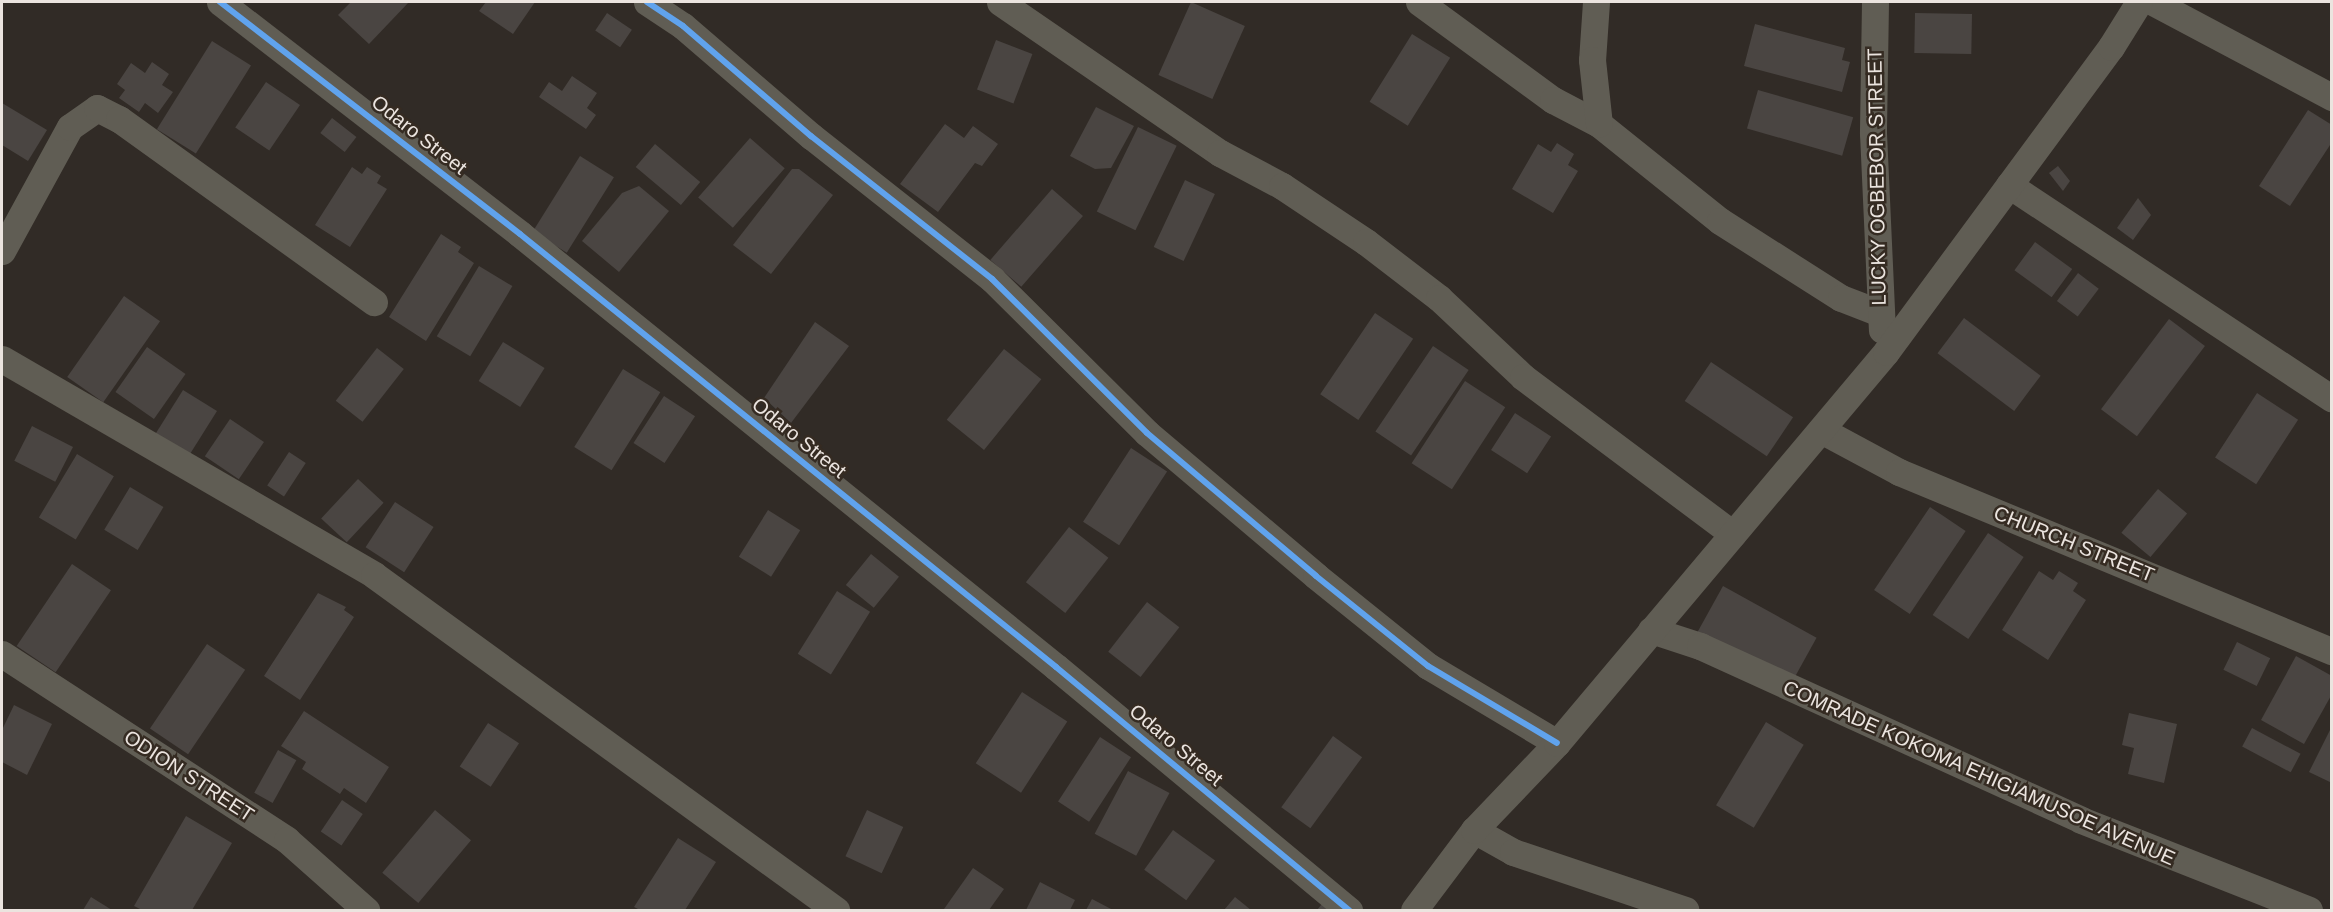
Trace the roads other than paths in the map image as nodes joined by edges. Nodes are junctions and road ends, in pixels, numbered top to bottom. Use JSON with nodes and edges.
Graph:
{"nodes":[{"id":1,"x":220,"y":2,"type":"edge"},
{"id":2,"x":647,"y":2,"type":"edge"},
{"id":3,"x":1000,"y":2,"type":"edge"},
{"id":4,"x":1419,"y":2,"type":"edge"},
{"id":5,"x":1596,"y":2,"type":"edge"},
{"id":6,"x":1875,"y":2,"type":"edge"},
{"id":7,"x":2139,"y":2,"type":"edge"},
{"id":8,"x":2153,"y":2,"type":"edge"},
{"id":9,"x":2331,"y":97,"type":"edge"},
{"id":10,"x":1599,"y":124,"type":"junction"},
{"id":11,"x":2008,"y":185,"type":"junction"},
{"id":12,"x":2,"y":251,"type":"edge"},
{"id":13,"x":374,"y":302,"type":"dead end"},
{"id":14,"x":1880,"y":313,"type":"junction"},
{"id":15,"x":1886,"y":352,"type":"junction"},
{"id":16,"x":2,"y":359,"type":"edge"},
{"id":17,"x":2331,"y":399,"type":"edge"},
{"id":18,"x":1821,"y":430,"type":"junction"},
{"id":19,"x":1733,"y":534,"type":"junction"},
{"id":20,"x":1652,"y":630,"type":"junction"},
{"id":21,"x":2331,"y":651,"type":"edge"},
{"id":22,"x":2,"y":654,"type":"edge"},
{"id":23,"x":1557,"y":743,"type":"junction"},
{"id":24,"x":1474,"y":830,"type":"junction"},
{"id":25,"x":366,"y":910,"type":"edge"},
{"id":26,"x":836,"y":910,"type":"edge"},
{"id":27,"x":1349,"y":910,"type":"edge"},
{"id":28,"x":1414,"y":910,"type":"edge"},
{"id":29,"x":1685,"y":910,"type":"edge"},
{"id":30,"x":2309,"y":910,"type":"edge"}],
"edges":[{"from":1,"to":27,"type":"street","name":"Odaro Street"},
{"from":2,"to":23,"type":"street"},
{"from":3,"to":19,"type":"street"},
{"from":4,"to":10,"type":"street"},
{"from":5,"to":10,"type":"street"},
{"from":6,"to":14,"type":"street","name":"LUCKY OGBEBOR STREET"},
{"from":7,"to":11,"type":"street"},
{"from":8,"to":9,"type":"street"},
{"from":10,"to":14,"type":"street"},
{"from":11,"to":15,"type":"street"},
{"from":11,"to":17,"type":"street"},
{"from":12,"to":13,"type":"street"},
{"from":14,"to":15,"type":"street","name":"LUCKY OGBEBOR STREET"},
{"from":15,"to":18,"type":"street"},
{"from":16,"to":26,"type":"street"},
{"from":18,"to":19,"type":"street"},
{"from":18,"to":21,"type":"street","name":"CHURCH STREET"},
{"from":19,"to":20,"type":"street"},
{"from":20,"to":23,"type":"street"},
{"from":20,"to":30,"type":"street","name":"COMRADE KOKOMA EHIGIAMUSOE AVENUE"},
{"from":22,"to":25,"type":"street","name":"ODION STREET"},
{"from":23,"to":24,"type":"street"},
{"from":24,"to":28,"type":"street"},
{"from":24,"to":29,"type":"street"}]}
